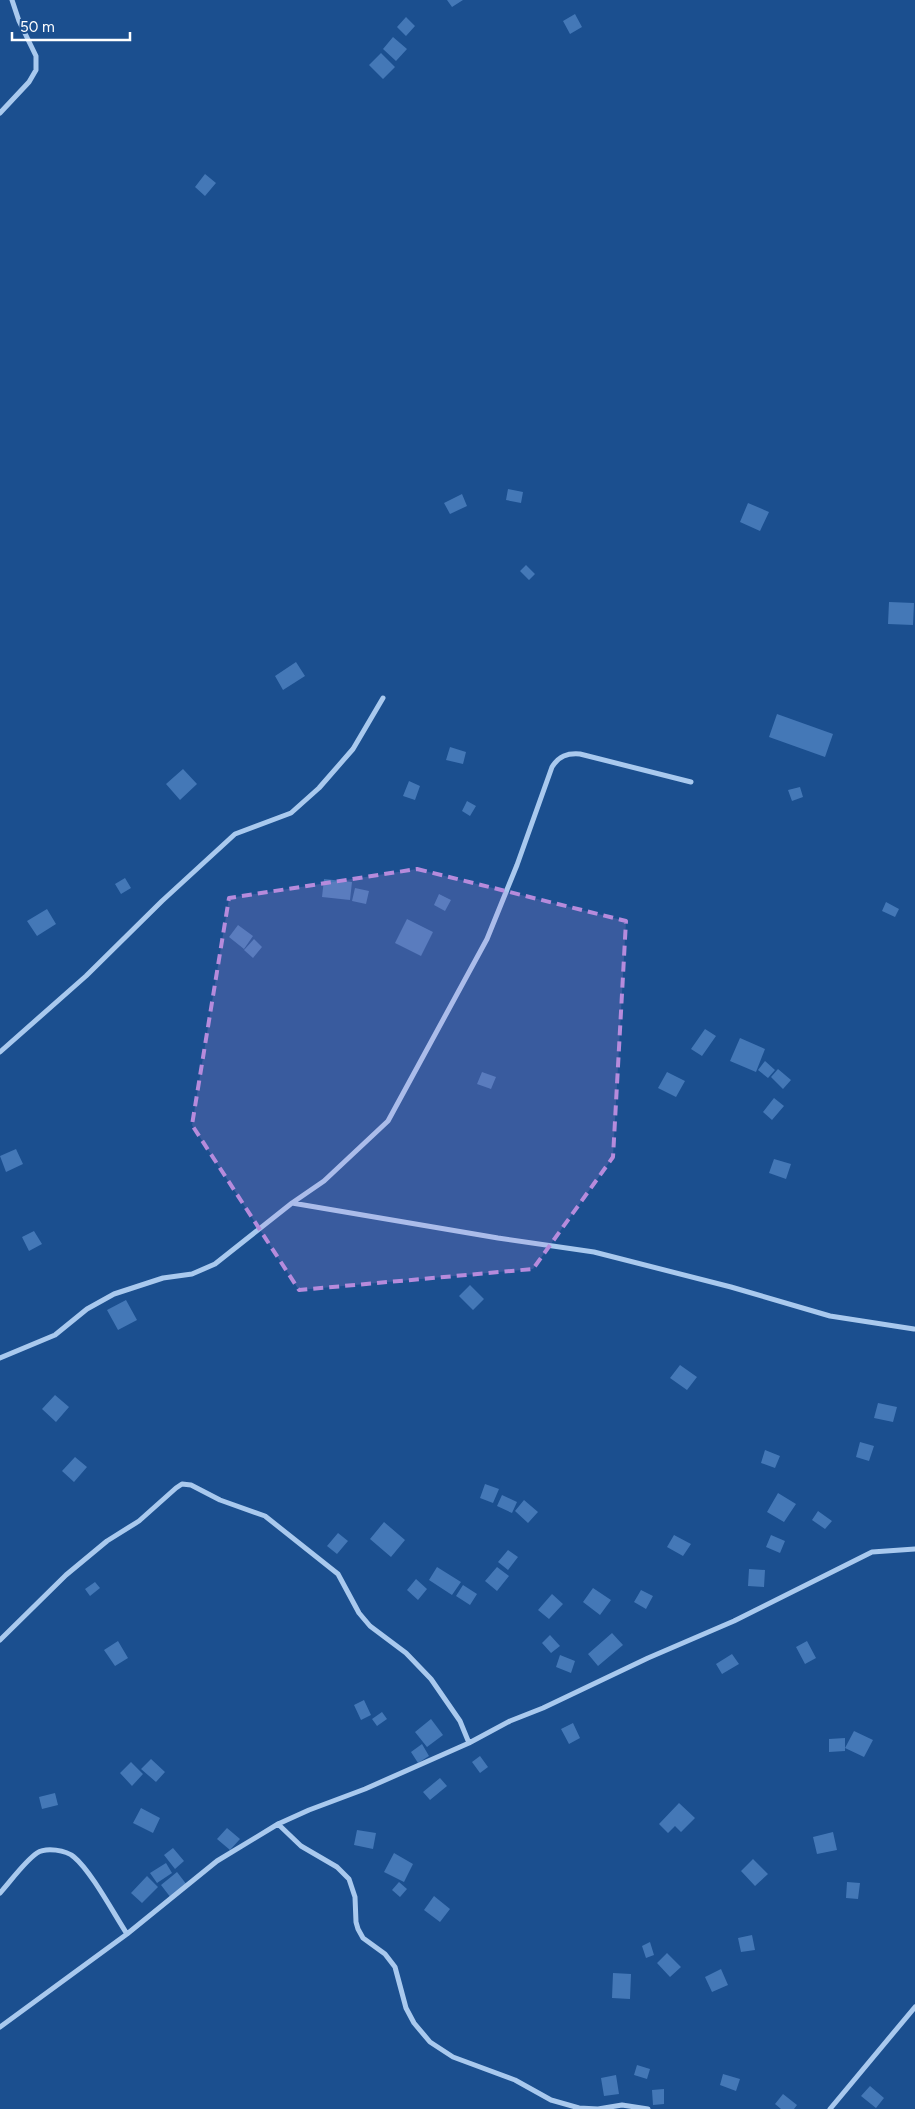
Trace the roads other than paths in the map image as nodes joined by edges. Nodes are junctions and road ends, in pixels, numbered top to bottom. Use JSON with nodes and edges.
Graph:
{"nodes":[{"id":1,"x":12,"y":0,"type":"edge"},
{"id":2,"x":0,"y":113,"type":"edge"},
{"id":3,"x":383,"y":698,"type":"dead end"},
{"id":4,"x":691,"y":782,"type":"dead end"},
{"id":5,"x":0,"y":1052,"type":"edge"},
{"id":6,"x":292,"y":1203,"type":"junction"},
{"id":7,"x":914,"y":1329,"type":"edge"},
{"id":8,"x":0,"y":1358,"type":"edge"},
{"id":9,"x":915,"y":1549,"type":"edge"},
{"id":10,"x":0,"y":1640,"type":"edge"},
{"id":11,"x":468,"y":1743,"type":"junction"},
{"id":12,"x":278,"y":1824,"type":"junction"},
{"id":13,"x":0,"y":1893,"type":"edge"},
{"id":14,"x":126,"y":1934,"type":"junction"},
{"id":15,"x":915,"y":2007,"type":"edge"},
{"id":16,"x":0,"y":2027,"type":"edge"},
{"id":17,"x":648,"y":2109,"type":"edge"},
{"id":18,"x":830,"y":2109,"type":"edge"}],
"edges":[{"from":1,"to":2,"type":"street"},
{"from":3,"to":5,"type":"street"},
{"from":4,"to":6,"type":"street"},
{"from":6,"to":7,"type":"street"},
{"from":6,"to":8,"type":"street"},
{"from":9,"to":11,"type":"street"},
{"from":10,"to":11,"type":"street"},
{"from":11,"to":12,"type":"street"},
{"from":12,"to":14,"type":"street"},
{"from":12,"to":17,"type":"street"},
{"from":13,"to":14,"type":"street"},
{"from":14,"to":16,"type":"street"},
{"from":15,"to":18,"type":"street"}]}
